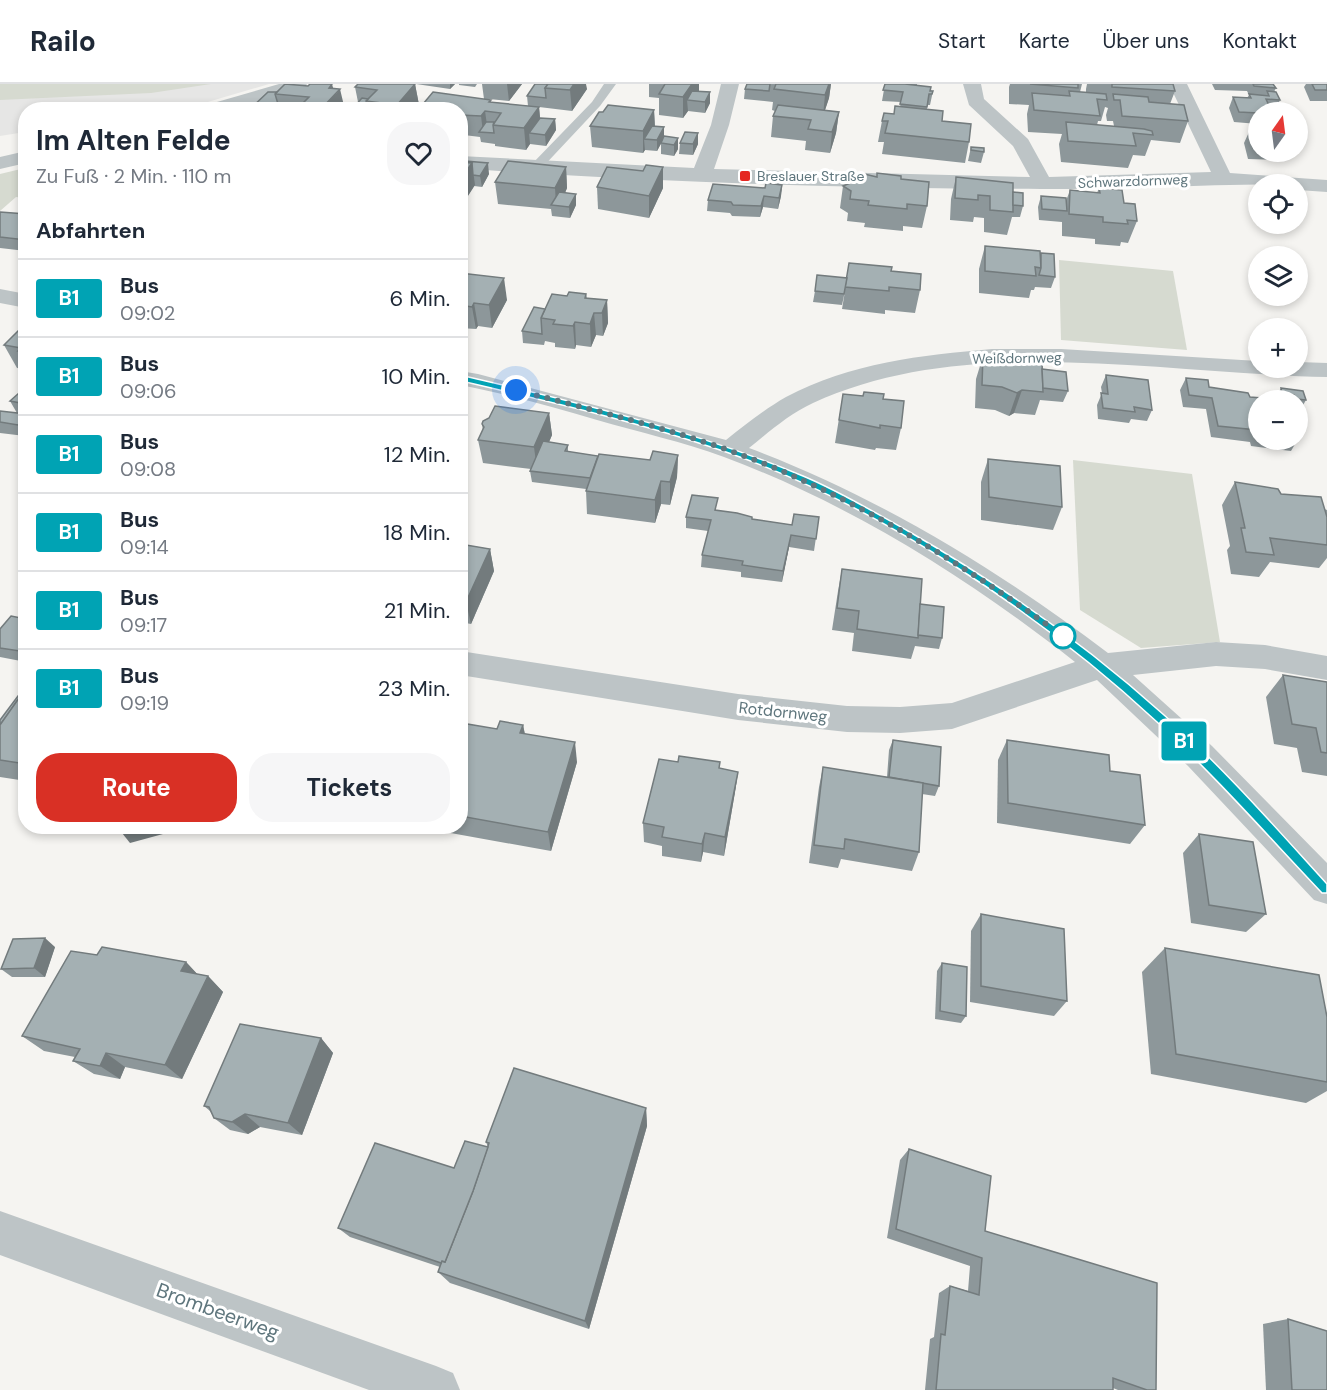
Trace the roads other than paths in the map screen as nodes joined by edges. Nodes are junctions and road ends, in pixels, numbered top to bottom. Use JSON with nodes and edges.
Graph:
{"nodes":[{"id":1,"x":298,"y":84,"type":"edge"},
{"id":2,"x":610,"y":84,"type":"edge"},
{"id":3,"x":730,"y":84,"type":"edge"},
{"id":4,"x":972,"y":84,"type":"edge"},
{"id":5,"x":1178,"y":84,"type":"edge"},
{"id":6,"x":236,"y":102,"type":"edge"},
{"id":7,"x":18,"y":159,"type":"edge"},
{"id":8,"x":0,"y":163,"type":"edge"},
{"id":9,"x":468,"y":163,"type":"edge"},
{"id":10,"x":535,"y":168,"type":"junction"},
{"id":11,"x":702,"y":174,"type":"junction"},
{"id":12,"x":1223,"y":178,"type":"junction"},
{"id":13,"x":1043,"y":183,"type":"junction"},
{"id":14,"x":1327,"y":186,"type":"edge"},
{"id":15,"x":1327,"y":370,"type":"edge"},
{"id":16,"x":468,"y":380,"type":"edge"},
{"id":17,"x":730,"y":450,"type":"junction"},
{"id":18,"x":468,"y":664,"type":"edge"},
{"id":19,"x":1101,"y":666,"type":"junction"},
{"id":20,"x":1327,"y":668,"type":"edge"},
{"id":21,"x":1327,"y":888,"type":"edge"},
{"id":22,"x":0,"y":1233,"type":"edge"},
{"id":23,"x":436,"y":1390,"type":"edge"}],
"edges":[{"from":1,"to":6,"type":"street"},
{"from":2,"to":10,"type":"lane"},
{"from":3,"to":11,"type":"street"},
{"from":4,"to":13,"type":"street"},
{"from":5,"to":12,"type":"street"},
{"from":7,"to":8,"type":"street"},
{"from":9,"to":10,"type":"street"},
{"from":10,"to":11,"type":"street"},
{"from":11,"to":13,"type":"street"},
{"from":12,"to":13,"type":"street","name":"Schwarzdornweg"},
{"from":12,"to":14,"type":"street","name":"Schwarzdornweg"},
{"from":15,"to":17,"type":"street","name":"Weißdornweg"},
{"from":16,"to":17,"type":"street"},
{"from":17,"to":19,"type":"street"},
{"from":18,"to":19,"type":"street","name":"Rotdornweg"},
{"from":19,"to":20,"type":"street","name":"Rotdornweg"},
{"from":19,"to":21,"type":"street"},
{"from":22,"to":23,"type":"street","name":"Brombeerweg"}]}
